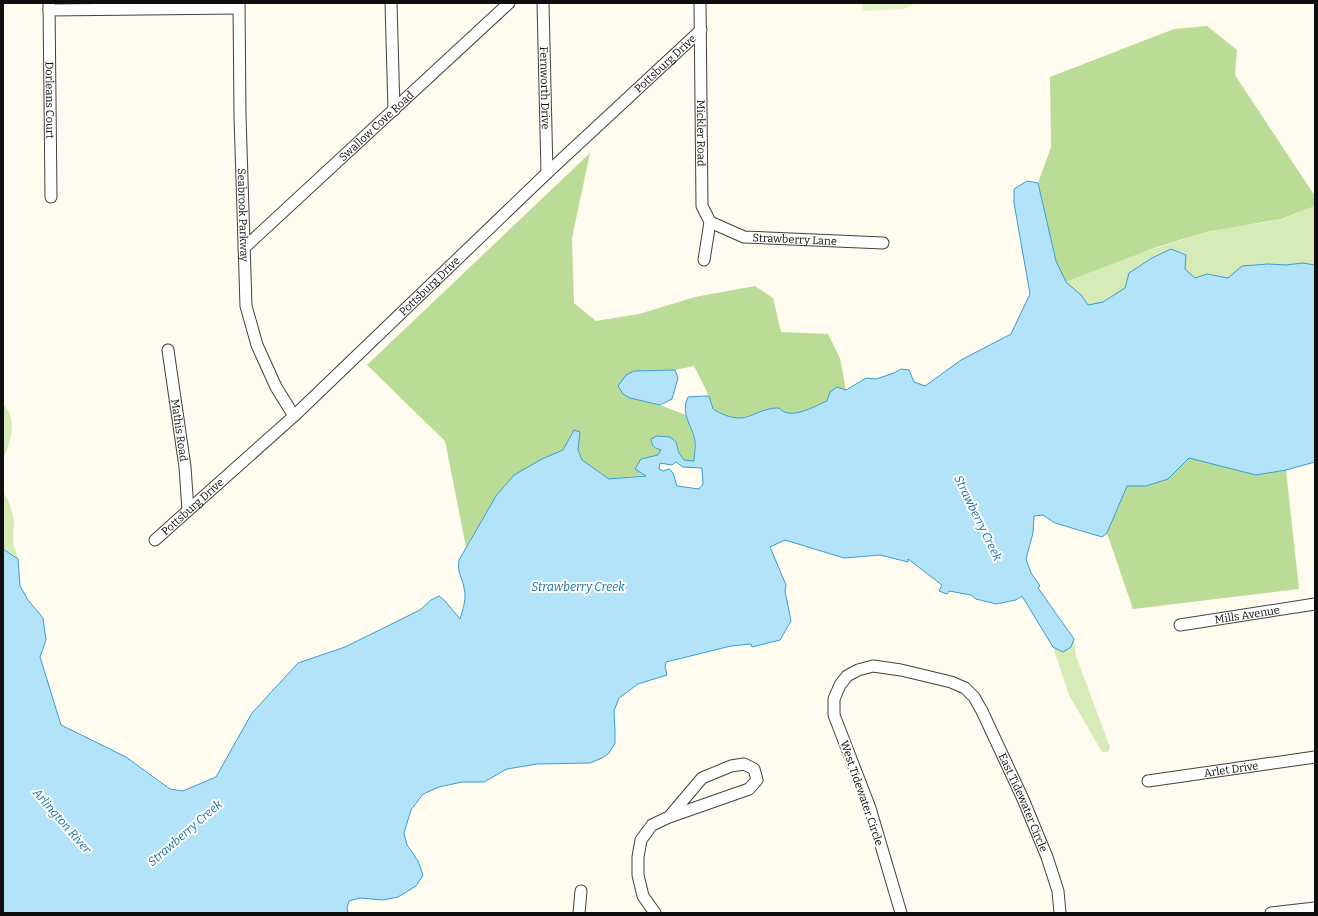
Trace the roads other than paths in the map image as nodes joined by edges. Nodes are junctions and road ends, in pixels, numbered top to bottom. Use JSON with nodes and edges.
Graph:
{"nodes":[{"id":1,"x":392,"y":3,"type":"edge"},
{"id":2,"x":509,"y":3,"type":"edge"},
{"id":3,"x":543,"y":3,"type":"edge"},
{"id":4,"x":700,"y":3,"type":"edge"},
{"id":5,"x":49,"y":6,"type":"edge"},
{"id":6,"x":239,"y":6,"type":"edge"},
{"id":7,"x":701,"y":30,"type":"junction"},
{"id":8,"x":394,"y":110,"type":"junction"},
{"id":9,"x":547,"y":173,"type":"junction"},
{"id":10,"x":51,"y":197,"type":"dead end"},
{"id":11,"x":710,"y":222,"type":"junction"},
{"id":12,"x":883,"y":243,"type":"dead end"},
{"id":13,"x":244,"y":248,"type":"junction"},
{"id":14,"x":704,"y":260,"type":"dead end"},
{"id":15,"x":168,"y":350,"type":"dead end"},
{"id":16,"x":294,"y":416,"type":"junction"},
{"id":17,"x":188,"y":510,"type":"junction"},
{"id":18,"x":155,"y":540,"type":"dead end"},
{"id":19,"x":1315,"y":604,"type":"edge"},
{"id":20,"x":1180,"y":625,"type":"dead end"},
{"id":21,"x":974,"y":697,"type":"joint"},
{"id":22,"x":1315,"y":757,"type":"edge"},
{"id":23,"x":1148,"y":781,"type":"dead end"},
{"id":24,"x":669,"y":817,"type":"junction"},
{"id":25,"x":581,"y":891,"type":"dead end"},
{"id":26,"x":1315,"y":908,"type":"edge"},
{"id":27,"x":579,"y":913,"type":"edge"},
{"id":28,"x":655,"y":913,"type":"edge"},
{"id":29,"x":901,"y":913,"type":"edge"},
{"id":30,"x":1060,"y":913,"type":"edge"},
{"id":31,"x":1271,"y":913,"type":"edge"}],
"edges":[{"from":1,"to":8,"type":"street"},
{"from":2,"to":8,"type":"street","name":"Swallow Cove Road"},
{"from":3,"to":9,"type":"street","name":"Fernworth Drive"},
{"from":4,"to":7,"type":"street","name":"Mickler Road"},
{"from":5,"to":6,"type":"street"},
{"from":5,"to":10,"type":"street","name":"Dorleans Court"},
{"from":6,"to":13,"type":"street","name":"Seabrook Parkway"},
{"from":7,"to":9,"type":"street","name":"Pottsburg Drive"},
{"from":7,"to":11,"type":"street","name":"Mickler Road"},
{"from":8,"to":13,"type":"street","name":"Swallow Cove Road"},
{"from":9,"to":16,"type":"street","name":"Pottsburg Drive"},
{"from":11,"to":12,"type":"street","name":"Strawberry Lane"},
{"from":11,"to":14,"type":"street"},
{"from":13,"to":16,"type":"street","name":"Seabrook Parkway"},
{"from":15,"to":17,"type":"street","name":"Mathis Road"},
{"from":16,"to":17,"type":"street","name":"Pottsburg Drive"},
{"from":17,"to":18,"type":"street","name":"Pottsburg Drive"},
{"from":19,"to":20,"type":"street","name":"Mills Avenue"},
{"from":21,"to":29,"type":"street","name":"West Tidewater Circle"},
{"from":21,"to":30,"type":"street","name":"East Tidewater Circle"},
{"from":22,"to":23,"type":"street","name":"Arlet Drive"},
{"from":24,"to":24,"type":"street"},
{"from":24,"to":28,"type":"street"},
{"from":25,"to":27,"type":"street"},
{"from":26,"to":31,"type":"street"}]}
